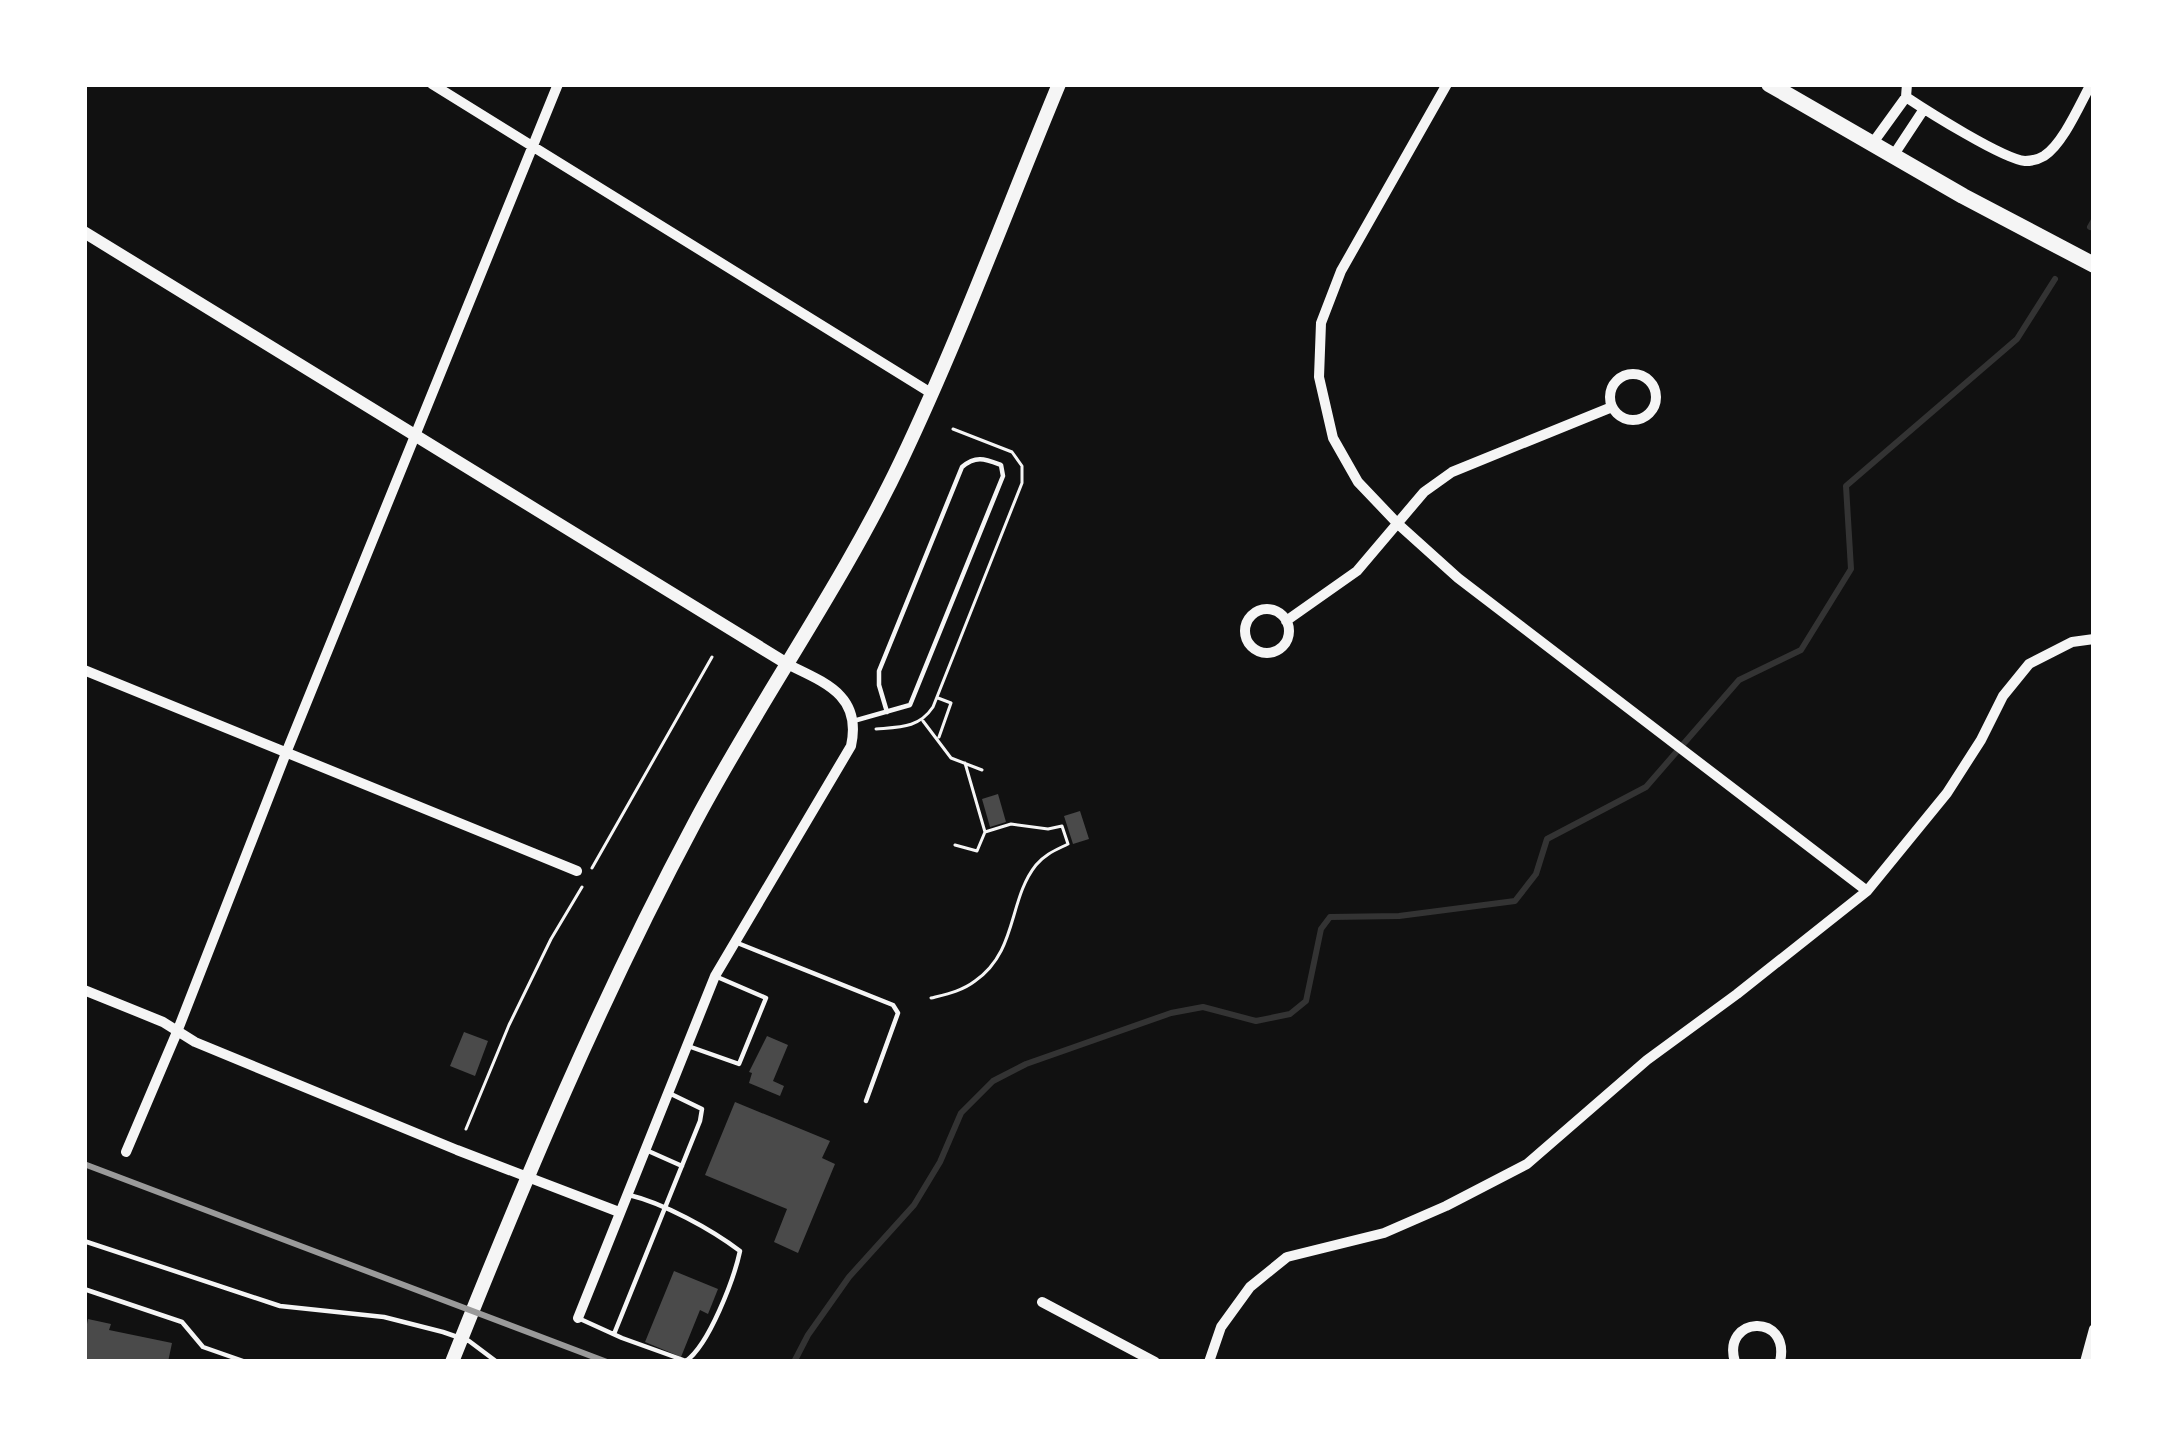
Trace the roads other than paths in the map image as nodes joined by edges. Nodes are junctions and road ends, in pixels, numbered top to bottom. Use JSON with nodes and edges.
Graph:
{"nodes":[{"id":1,"x":431,"y":84,"type":"edge"},
{"id":2,"x":558,"y":84,"type":"edge"},
{"id":3,"x":1059,"y":84,"type":"edge"},
{"id":4,"x":1447,"y":84,"type":"edge"},
{"id":5,"x":1768,"y":84,"type":"edge"},
{"id":6,"x":2091,"y":84,"type":"edge"},
{"id":7,"x":1906,"y":91,"type":"edge"},
{"id":8,"x":1924,"y":109,"type":"junction"},
{"id":9,"x":1872,"y":144,"type":"junction"},
{"id":10,"x":533,"y":145,"type":"junction"},
{"id":11,"x":1893,"y":156,"type":"junction"},
{"id":12,"x":84,"y":232,"type":"edge"},
{"id":13,"x":2094,"y":266,"type":"edge"},
{"id":14,"x":931,"y":393,"type":"junction"},
{"id":15,"x":1612,"y":407,"type":"junction"},
{"id":16,"x":416,"y":436,"type":"junction"},
{"id":17,"x":1398,"y":524,"type":"junction"},
{"id":18,"x":1286,"y":621,"type":"junction"},
{"id":19,"x":2094,"y":640,"type":"edge"},
{"id":20,"x":789,"y":665,"type":"junction"},
{"id":21,"x":84,"y":670,"type":"edge"},
{"id":22,"x":887,"y":712,"type":"junction"},
{"id":23,"x":853,"y":721,"type":"junction"},
{"id":24,"x":286,"y":753,"type":"junction"},
{"id":25,"x":577,"y":871,"type":"dead end"},
{"id":26,"x":1867,"y":891,"type":"junction"},
{"id":27,"x":734,"y":942,"type":"junction"},
{"id":28,"x":715,"y":976,"type":"junction"},
{"id":29,"x":84,"y":990,"type":"edge"},
{"id":30,"x":177,"y":1032,"type":"junction"},
{"id":31,"x":687,"y":1046,"type":"junction"},
{"id":32,"x":668,"y":1093,"type":"junction"},
{"id":33,"x":866,"y":1101,"type":"dead end"},
{"id":34,"x":646,"y":1150,"type":"junction"},
{"id":35,"x":126,"y":1152,"type":"dead end"},
{"id":36,"x":682,"y":1166,"type":"junction"},
{"id":37,"x":628,"y":1194,"type":"junction"},
{"id":38,"x":664,"y":1209,"type":"junction"},
{"id":39,"x":619,"y":1212,"type":"junction"},
{"id":40,"x":84,"y":1241,"type":"edge"},
{"id":41,"x":84,"y":1288,"type":"edge"},
{"id":42,"x":1042,"y":1302,"type":"dead end"},
{"id":43,"x":578,"y":1318,"type":"joint"},
{"id":44,"x":2094,"y":1330,"type":"edge"},
{"id":45,"x":614,"y":1334,"type":"junction"},
{"id":46,"x":246,"y":1362,"type":"edge"},
{"id":47,"x":452,"y":1362,"type":"edge"},
{"id":48,"x":497,"y":1362,"type":"edge"},
{"id":49,"x":1156,"y":1362,"type":"edge"},
{"id":50,"x":1208,"y":1362,"type":"edge"},
{"id":51,"x":1735,"y":1362,"type":"edge"},
{"id":52,"x":1780,"y":1362,"type":"edge"},
{"id":53,"x":2085,"y":1362,"type":"edge"}],
"edges":[{"from":1,"to":10,"type":"street"},
{"from":2,"to":10,"type":"street"},
{"from":3,"to":14,"type":"main road"},
{"from":4,"to":17,"type":"street"},
{"from":5,"to":9,"type":"main road"},
{"from":6,"to":8,"type":"street"},
{"from":7,"to":8,"type":"street"},
{"from":7,"to":9,"type":"street"},
{"from":8,"to":11,"type":"street"},
{"from":9,"to":11,"type":"main road"},
{"from":10,"to":14,"type":"street"},
{"from":10,"to":16,"type":"street"},
{"from":11,"to":13,"type":"main road"},
{"from":12,"to":16,"type":"street"},
{"from":14,"to":20,"type":"main road"},
{"from":15,"to":15,"type":"street"},
{"from":15,"to":17,"type":"street"},
{"from":16,"to":20,"type":"street"},
{"from":16,"to":24,"type":"street"},
{"from":17,"to":18,"type":"street"},
{"from":17,"to":26,"type":"street"},
{"from":18,"to":18,"type":"street"},
{"from":19,"to":26,"type":"street"},
{"from":20,"to":23,"type":"street"},
{"from":20,"to":47,"type":"main road"},
{"from":21,"to":24,"type":"street"},
{"from":22,"to":22,"type":"lane"},
{"from":22,"to":23,"type":"lane"},
{"from":23,"to":27,"type":"street"},
{"from":24,"to":25,"type":"street"},
{"from":24,"to":30,"type":"street"},
{"from":26,"to":50,"type":"street"},
{"from":27,"to":28,"type":"street"},
{"from":27,"to":33,"type":"lane"},
{"from":28,"to":31,"type":"street"},
{"from":28,"to":31,"type":"lane"},
{"from":29,"to":30,"type":"street"},
{"from":30,"to":35,"type":"street"},
{"from":30,"to":39,"type":"street"},
{"from":31,"to":32,"type":"street"},
{"from":32,"to":34,"type":"street"},
{"from":32,"to":36,"type":"lane"},
{"from":34,"to":36,"type":"lane"},
{"from":34,"to":37,"type":"street"},
{"from":36,"to":38,"type":"lane"},
{"from":37,"to":38,"type":"lane"},
{"from":37,"to":39,"type":"street"},
{"from":38,"to":45,"type":"lane"},
{"from":38,"to":45,"type":"lane"},
{"from":39,"to":43,"type":"street"},
{"from":40,"to":48,"type":"lane"},
{"from":41,"to":46,"type":"lane"},
{"from":42,"to":49,"type":"street"},
{"from":43,"to":45,"type":"lane"},
{"from":44,"to":53,"type":"street"},
{"from":51,"to":52,"type":"street"}]}
